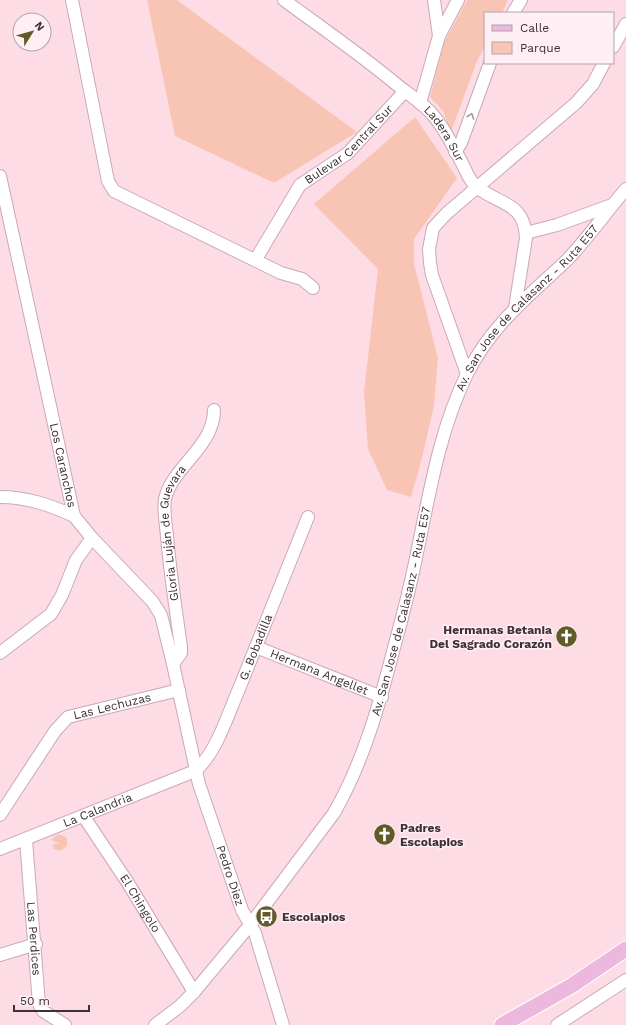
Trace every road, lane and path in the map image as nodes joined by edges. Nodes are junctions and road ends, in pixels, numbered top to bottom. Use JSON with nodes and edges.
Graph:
{"nodes":[{"id":1,"x":72,"y":0,"type":"edge"},
{"id":2,"x":284,"y":0,"type":"edge"},
{"id":3,"x":434,"y":0,"type":"edge"},
{"id":4,"x":458,"y":0,"type":"edge"},
{"id":5,"x":521,"y":0,"type":"edge"},
{"id":6,"x":514,"y":12,"type":"edge"},
{"id":7,"x":626,"y":24,"type":"edge"},
{"id":8,"x":440,"y":36,"type":"junction"},
{"id":9,"x":614,"y":45,"type":"edge"},
{"id":10,"x":490,"y":64,"type":"edge"},
{"id":11,"x":603,"y":64,"type":"edge"},
{"id":12,"x":405,"y":91,"type":"junction"},
{"id":13,"x":420,"y":102,"type":"junction"},
{"id":14,"x":455,"y":152,"type":"junction"},
{"id":15,"x":0,"y":176,"type":"edge"},
{"id":16,"x":476,"y":187,"type":"junction"},
{"id":17,"x":626,"y":189,"type":"edge"},
{"id":18,"x":613,"y":204,"type":"junction"},
{"id":19,"x":526,"y":233,"type":"junction"},
{"id":20,"x":256,"y":259,"type":"junction"},
{"id":21,"x":313,"y":288,"type":"dead end"},
{"id":22,"x":515,"y":308,"type":"junction"},
{"id":23,"x":467,"y":374,"type":"junction"},
{"id":24,"x":214,"y":410,"type":"dead end"},
{"id":25,"x":0,"y":496,"type":"edge"},
{"id":26,"x":74,"y":516,"type":"junction"},
{"id":27,"x":308,"y":517,"type":"dead end"},
{"id":28,"x":92,"y":538,"type":"junction"},
{"id":29,"x":256,"y":647,"type":"junction"},
{"id":30,"x":0,"y":653,"type":"edge"},
{"id":31,"x":173,"y":664,"type":"junction"},
{"id":32,"x":179,"y":690,"type":"junction"},
{"id":33,"x":382,"y":698,"type":"junction"},
{"id":34,"x":195,"y":771,"type":"junction"},
{"id":35,"x":0,"y":815,"type":"edge"},
{"id":36,"x":84,"y":817,"type":"junction"},
{"id":37,"x":26,"y":840,"type":"junction"},
{"id":38,"x":0,"y":849,"type":"edge"},
{"id":39,"x":250,"y":925,"type":"junction"},
{"id":40,"x":36,"y":944,"type":"junction"},
{"id":41,"x":626,"y":949,"type":"edge"},
{"id":42,"x":0,"y":955,"type":"edge"},
{"id":43,"x":626,"y":957,"type":"edge"},
{"id":44,"x":626,"y":980,"type":"edge"},
{"id":45,"x":194,"y":992,"type":"junction"},
{"id":46,"x":65,"y":1025,"type":"edge"},
{"id":47,"x":155,"y":1025,"type":"edge"},
{"id":48,"x":283,"y":1025,"type":"edge"},
{"id":49,"x":502,"y":1025,"type":"edge"},
{"id":50,"x":514,"y":1025,"type":"edge"},
{"id":51,"x":557,"y":1025,"type":"edge"}],
"edges":[{"from":1,"to":20,"type":"street"},
{"from":2,"to":12,"type":"street","name":"Ladera Sur"},
{"from":3,"to":8,"type":"street"},
{"from":4,"to":8,"type":"street"},
{"from":5,"to":6,"type":"street"},
{"from":7,"to":9,"type":"street"},
{"from":8,"to":13,"type":"street"},
{"from":14,"to":10,"type":"street","one_way":true},
{"from":11,"to":16,"type":"street"},
{"from":12,"to":13,"type":"street","name":"Ladera Sur"},
{"from":12,"to":20,"type":"street","name":"Bulevar Central Sur"},
{"from":13,"to":14,"type":"street","name":"Ladera Sur"},
{"from":14,"to":16,"type":"street","name":"Ladera Sur"},
{"from":15,"to":26,"type":"street","name":"Los Caranchos"},
{"from":16,"to":19,"type":"street"},
{"from":16,"to":23,"type":"street"},
{"from":17,"to":18,"type":"street","name":"Av. San Jose de Calasanz - Ruta E57"},
{"from":18,"to":19,"type":"street"},
{"from":18,"to":22,"type":"street","name":"Av. San Jose de Calasanz - Ruta E57"},
{"from":19,"to":22,"type":"street"},
{"from":20,"to":21,"type":"street"},
{"from":22,"to":23,"type":"street","name":"Av. San Jose de Calasanz - Ruta E57"},
{"from":23,"to":33,"type":"street","name":"Av. San Jose de Calasanz - Ruta E57"},
{"from":24,"to":31,"type":"street","name":"Gloria Luján de Guevara"},
{"from":25,"to":26,"type":"street"},
{"from":26,"to":28,"type":"street","name":"Los Caranchos"},
{"from":27,"to":29,"type":"street","name":"G. Bobadilla"},
{"from":28,"to":30,"type":"street"},
{"from":28,"to":31,"type":"street","name":"Los Caranchos"},
{"from":29,"to":33,"type":"street","name":"Hermana Angellet"},
{"from":29,"to":34,"type":"street","name":"G. Bobadilla"},
{"from":31,"to":32,"type":"street","name":"Los Caranchos"},
{"from":32,"to":34,"type":"street","name":"Los Caranchos"},
{"from":32,"to":35,"type":"street","name":"Las Lechuzas"},
{"from":33,"to":39,"type":"street","name":"Av. San Jose de Calasanz - Ruta E57"},
{"from":34,"to":36,"type":"street","name":"La Calandria"},
{"from":34,"to":39,"type":"street","name":"Pedro Diez"},
{"from":36,"to":37,"type":"street","name":"La Calandria"},
{"from":36,"to":45,"type":"street","name":"El Chingolo"},
{"from":37,"to":38,"type":"street","name":"La Calandria"},
{"from":37,"to":40,"type":"street","name":"Las Perdices"},
{"from":39,"to":45,"type":"street","name":"Av. San Jose de Calasanz - Ruta E57"},
{"from":39,"to":48,"type":"street","name":"Pedro Diez"},
{"from":40,"to":42,"type":"street"},
{"from":40,"to":46,"type":"street","name":"Las Perdices"},
{"from":41,"to":49,"type":"main road"},
{"from":43,"to":50,"type":"main road"},
{"from":44,"to":51,"type":"street"},
{"from":45,"to":47,"type":"street","name":"Av. San Jose de Calasanz - Ruta E57"}]}
